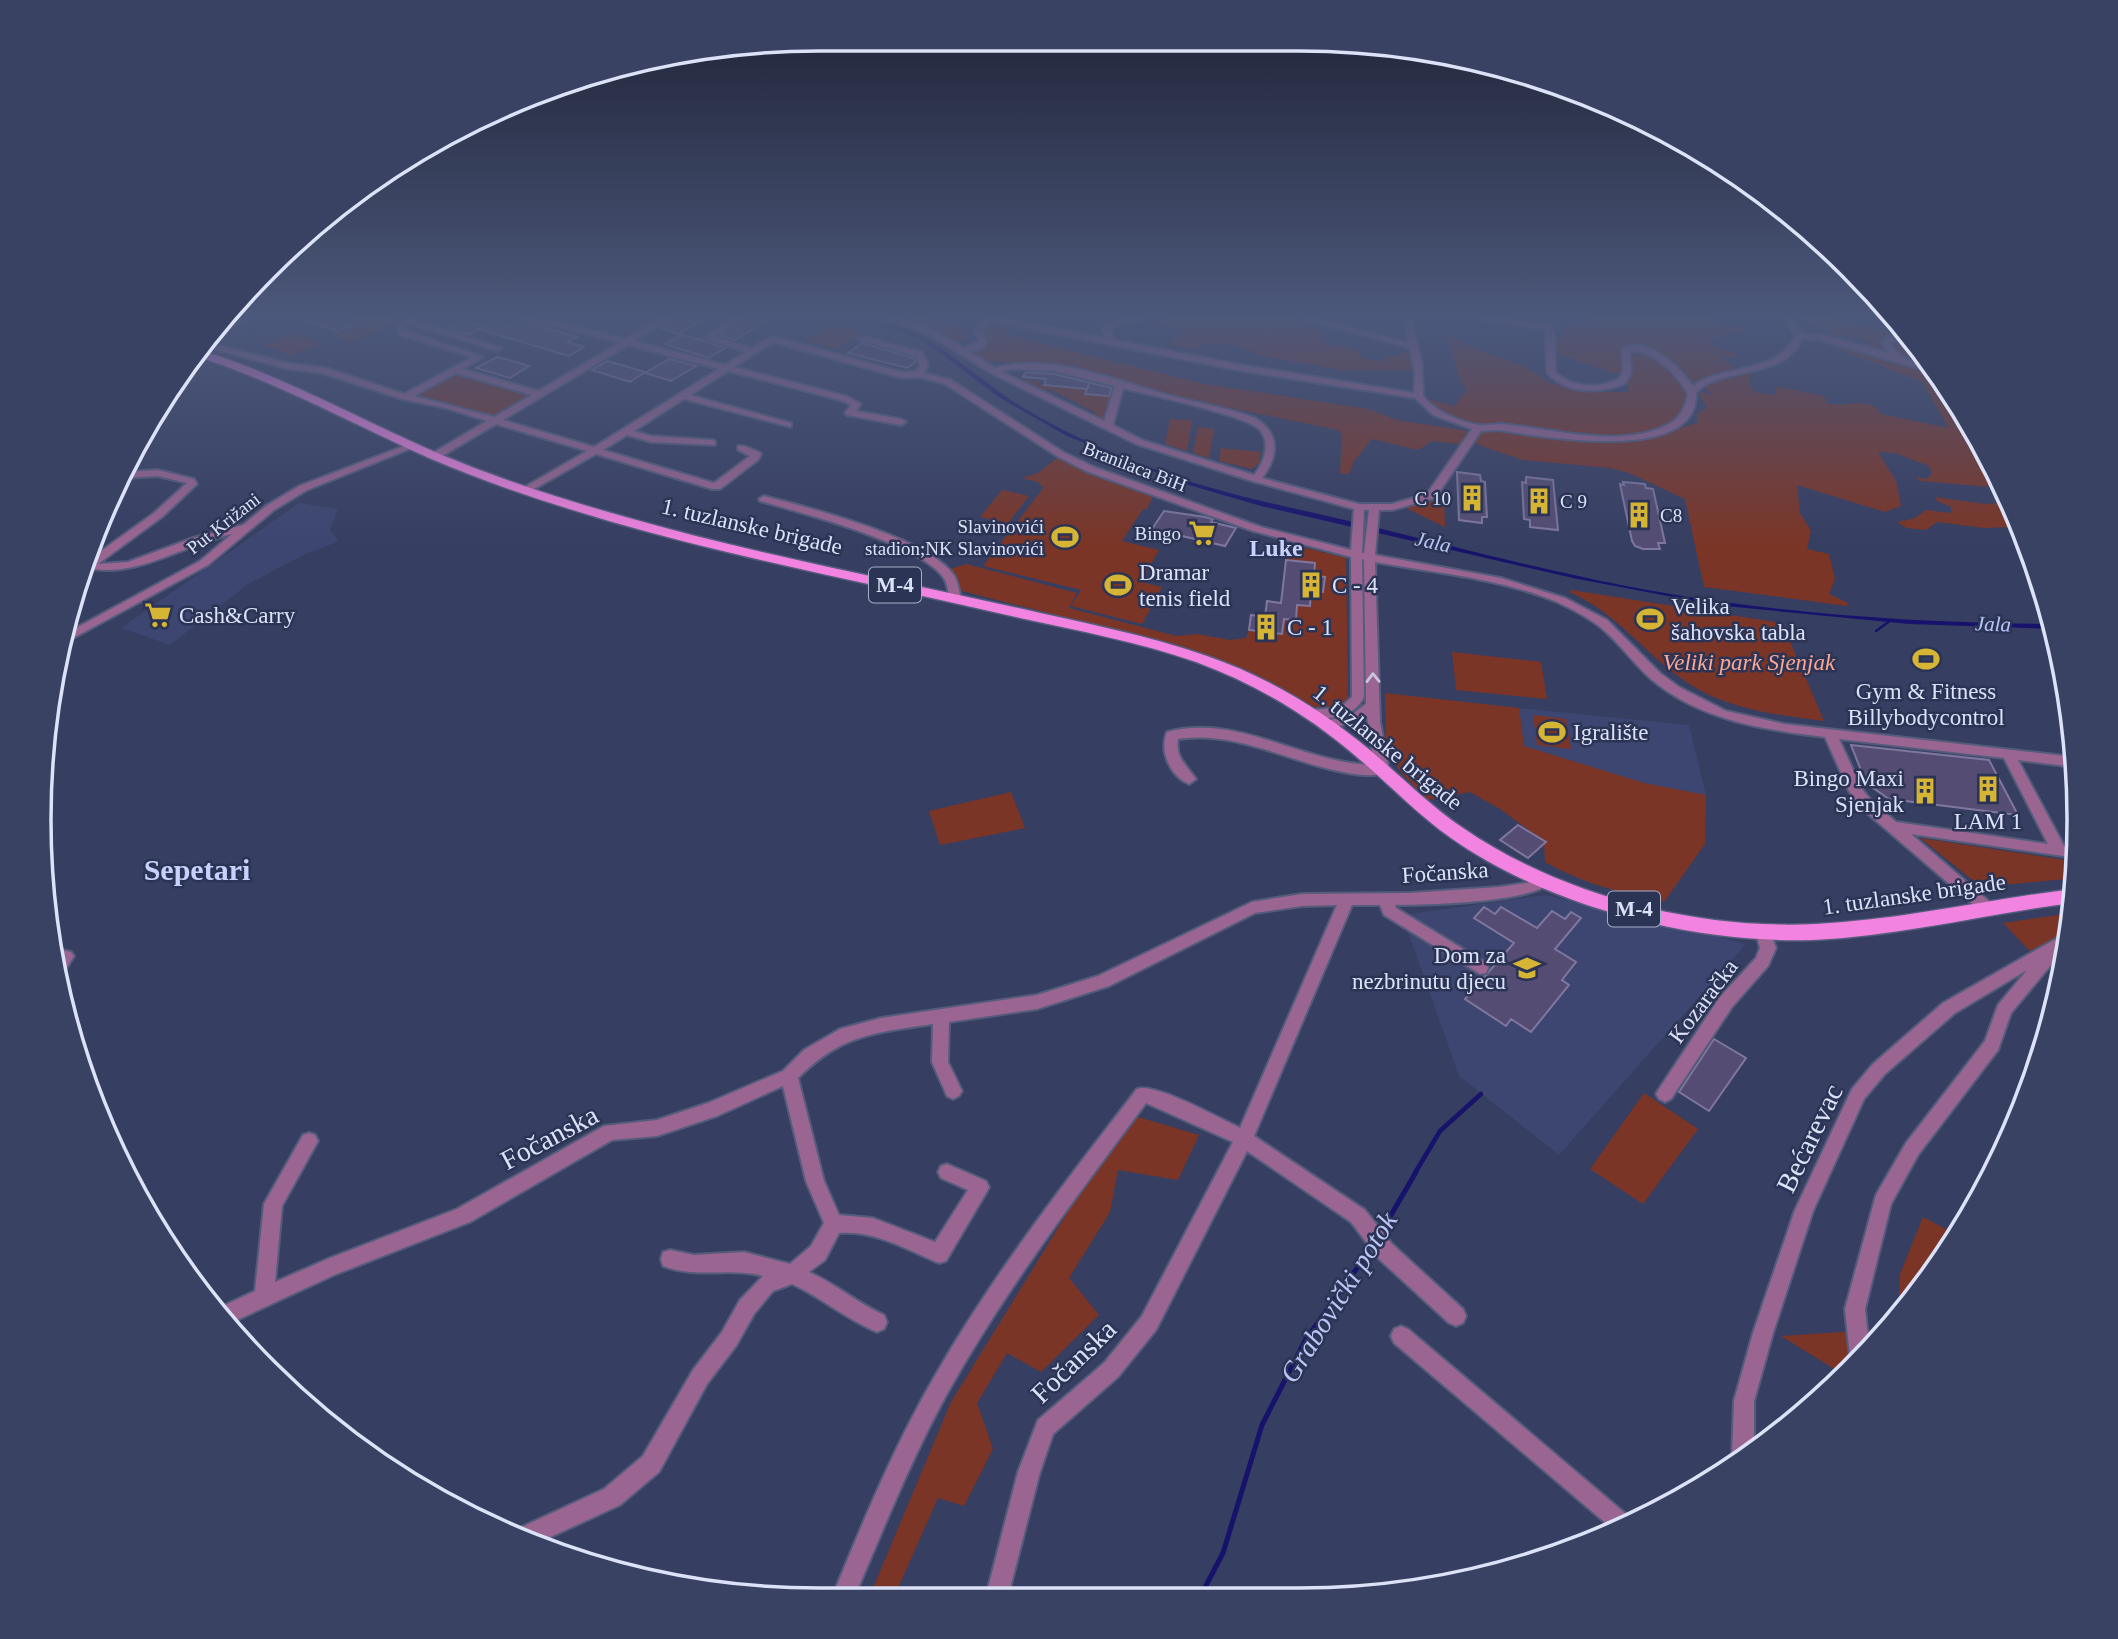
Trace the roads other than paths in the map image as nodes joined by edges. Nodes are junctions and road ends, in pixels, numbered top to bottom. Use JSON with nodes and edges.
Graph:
{"nodes":[{"id":1,"x":300,"y":392,"type":"edge"},
{"id":2,"x":390,"y":392,"type":"edge"},
{"id":3,"x":413,"y":392,"type":"edge"},
{"id":4,"x":535,"y":392,"type":"edge"},
{"id":5,"x":690,"y":392,"type":"edge"},
{"id":6,"x":822,"y":392,"type":"edge"},
{"id":7,"x":964,"y":392,"type":"edge"},
{"id":8,"x":1037,"y":392,"type":"edge"},
{"id":9,"x":1117,"y":392,"type":"edge"},
{"id":10,"x":1149,"y":392,"type":"edge"},
{"id":11,"x":1396,"y":392,"type":"edge"},
{"id":12,"x":1418,"y":392,"type":"edge"},
{"id":13,"x":1692,"y":392,"type":"edge"},
{"id":14,"x":540,"y":394,"type":"joint"},
{"id":15,"x":684,"y":396,"type":"junction"},
{"id":16,"x":1418,"y":396,"type":"junction"},
{"id":17,"x":404,"y":397,"type":"junction"},
{"id":18,"x":493,"y":420,"type":"junction"},
{"id":19,"x":901,"y":422,"type":"dead end"},
{"id":20,"x":788,"y":425,"type":"dead end"},
{"id":21,"x":1107,"y":428,"type":"junction"},
{"id":22,"x":1478,"y":428,"type":"junction"},
{"id":23,"x":626,"y":432,"type":"junction"},
{"id":24,"x":712,"y":443,"type":"dead end"},
{"id":25,"x":412,"y":446,"type":"junction"},
{"id":26,"x":741,"y":448,"type":"dead end"},
{"id":27,"x":596,"y":449,"type":"junction"},
{"id":28,"x":435,"y":456,"type":"junction"},
{"id":29,"x":132,"y":475,"type":"edge"},
{"id":30,"x":1256,"y":479,"type":"junction"},
{"id":31,"x":527,"y":490,"type":"junction"},
{"id":32,"x":764,"y":499,"type":"dead end"},
{"id":33,"x":1359,"y":511,"type":"junction"},
{"id":34,"x":1373,"y":513,"type":"junction"},
{"id":35,"x":248,"y":527,"type":"junction"},
{"id":36,"x":1356,"y":555,"type":"junction"},
{"id":37,"x":1370,"y":558,"type":"junction"},
{"id":38,"x":97,"y":559,"type":"edge"},
{"id":39,"x":94,"y":566,"type":"edge"},
{"id":40,"x":955,"y":598,"type":"junction"},
{"id":41,"x":74,"y":634,"type":"edge"},
{"id":42,"x":1373,"y":705,"type":"junction"},
{"id":43,"x":1308,"y":713,"type":"junction"},
{"id":44,"x":1326,"y":726,"type":"junction"},
{"id":45,"x":1831,"y":735,"type":"junction"},
{"id":46,"x":2008,"y":754,"type":"junction"},
{"id":47,"x":2065,"y":761,"type":"edge"},
{"id":48,"x":1382,"y":770,"type":"junction"},
{"id":49,"x":1189,"y":779,"type":"dead end"},
{"id":50,"x":1894,"y":827,"type":"junction"},
{"id":51,"x":2059,"y":850,"type":"junction"},
{"id":52,"x":2066,"y":851,"type":"edge"},
{"id":53,"x":1544,"y":881,"type":"junction"},
{"id":54,"x":1348,"y":898,"type":"junction"},
{"id":55,"x":2063,"y":898,"type":"edge"},
{"id":56,"x":1387,"y":900,"type":"junction"},
{"id":57,"x":1987,"y":908,"type":"junction"},
{"id":58,"x":1764,"y":933,"type":"junction"},
{"id":59,"x":2056,"y":945,"type":"edge"},
{"id":60,"x":2056,"y":950,"type":"edge"},
{"id":61,"x":1480,"y":968,"type":"dead end"},
{"id":62,"x":941,"y":1018,"type":"junction"},
{"id":63,"x":789,"y":1076,"type":"junction"},
{"id":64,"x":953,"y":1091,"type":"dead end"},
{"id":65,"x":1665,"y":1094,"type":"dead end"},
{"id":66,"x":1244,"y":1139,"type":"junction"},
{"id":67,"x":309,"y":1141,"type":"dead end"},
{"id":68,"x":947,"y":1172,"type":"dead end"},
{"id":69,"x":834,"y":1224,"type":"junction"},
{"id":70,"x":670,"y":1259,"type":"dead end"},
{"id":71,"x":792,"y":1274,"type":"junction"},
{"id":72,"x":264,"y":1297,"type":"junction"},
{"id":73,"x":231,"y":1313,"type":"edge"},
{"id":74,"x":1456,"y":1316,"type":"dead end"},
{"id":75,"x":877,"y":1322,"type":"dead end"},
{"id":76,"x":1401,"y":1336,"type":"dead end"},
{"id":77,"x":1859,"y":1345,"type":"edge"},
{"id":78,"x":1743,"y":1446,"type":"edge"},
{"id":79,"x":1618,"y":1519,"type":"edge"},
{"id":80,"x":534,"y":1533,"type":"edge"},
{"id":81,"x":847,"y":1588,"type":"edge"},
{"id":82,"x":999,"y":1588,"type":"edge"}],
"edges":[{"from":1,"to":25,"type":"main road","number":"M-4"},
{"from":2,"to":17,"type":"street"},
{"from":3,"to":17,"type":"street"},
{"from":4,"to":14,"type":"street"},
{"from":5,"to":15,"type":"street"},
{"from":6,"to":19,"type":"street"},
{"from":7,"to":36,"type":"street","name":"Branilaca BiH"},
{"from":8,"to":21,"type":"street"},
{"from":9,"to":21,"type":"street"},
{"from":10,"to":30,"type":"street"},
{"from":11,"to":16,"type":"street"},
{"from":12,"to":16,"type":"street"},
{"from":13,"to":22,"type":"street"},
{"from":14,"to":18,"type":"street"},
{"from":15,"to":20,"type":"street"},
{"from":15,"to":23,"type":"street"},
{"from":16,"to":22,"type":"street"},
{"from":17,"to":18,"type":"street"},
{"from":18,"to":27,"type":"street"},
{"from":18,"to":28,"type":"street"},
{"from":21,"to":30,"type":"street"},
{"from":22,"to":34,"type":"street"},
{"from":23,"to":24,"type":"street"},
{"from":23,"to":27,"type":"street"},
{"from":25,"to":28,"type":"main road","number":"M-4"},
{"from":25,"to":35,"type":"street","name":"Put Križani"},
{"from":26,"to":27,"type":"street"},
{"from":27,"to":31,"type":"street"},
{"from":28,"to":31,"type":"main road","name":"1. tuzlanske brigade","number":"M-4"},
{"from":29,"to":38,"type":"street"},
{"from":30,"to":33,"type":"street"},
{"from":31,"to":40,"type":"main road","name":"1. tuzlanske brigade","number":"M-4"},
{"from":32,"to":40,"type":"street"},
{"from":33,"to":34,"type":"street"},
{"from":33,"to":36,"type":"street"},
{"from":34,"to":37,"type":"street"},
{"from":35,"to":39,"type":"street"},
{"from":35,"to":41,"type":"street","name":"Put Križani"},
{"from":36,"to":37,"type":"street","name":"Branilaca BiH"},
{"from":36,"to":43,"type":"street"},
{"from":42,"to":37,"type":"street","one_way":true},
{"from":37,"to":45,"type":"street","name":"Branilaca BiH"},
{"from":40,"to":43,"type":"main road","name":"1. tuzlanske brigade","number":"M-4"},
{"from":42,"to":44,"type":"street"},
{"from":42,"to":48,"type":"street"},
{"from":43,"to":44,"type":"main road","name":"1. tuzlanske brigade","number":"M-4"},
{"from":44,"to":48,"type":"main road","name":"1. tuzlanske brigade","number":"M-4"},
{"from":45,"to":46,"type":"street","name":"Branilaca BiH"},
{"from":45,"to":50,"type":"street"},
{"from":46,"to":47,"type":"street","name":"Branilaca BiH"},
{"from":46,"to":51,"type":"street"},
{"from":48,"to":49,"type":"street"},
{"from":48,"to":53,"type":"main road","name":"1. tuzlanske brigade","number":"M-4"},
{"from":50,"to":51,"type":"street"},
{"from":50,"to":57,"type":"street"},
{"from":51,"to":52,"type":"street"},
{"from":53,"to":56,"type":"street","name":"Fočanska"},
{"from":53,"to":58,"type":"main road","name":"1. tuzlanske brigade","number":"M-4"},
{"from":54,"to":56,"type":"street","name":"Fočanska"},
{"from":54,"to":62,"type":"street","name":"Fočanska"},
{"from":54,"to":66,"type":"street","name":"Fočanska"},
{"from":55,"to":57,"type":"main road","name":"1. tuzlanske brigade","number":"M-4"},
{"from":56,"to":61,"type":"street"},
{"from":57,"to":58,"type":"main road","name":"1. tuzlanske brigade","number":"M-4"},
{"from":58,"to":65,"type":"street","name":"Kozaračka"},
{"from":59,"to":78,"type":"street","name":"Bećarevac"},
{"from":60,"to":77,"type":"street"},
{"from":62,"to":63,"type":"street","name":"Fočanska"},
{"from":62,"to":64,"type":"street"},
{"from":63,"to":69,"type":"street"},
{"from":63,"to":72,"type":"street","name":"Fočanska"},
{"from":66,"to":74,"type":"street"},
{"from":66,"to":81,"type":"street"},
{"from":66,"to":82,"type":"street","name":"Fočanska"},
{"from":67,"to":72,"type":"street"},
{"from":68,"to":69,"type":"street"},
{"from":69,"to":71,"type":"street"},
{"from":70,"to":71,"type":"street"},
{"from":71,"to":75,"type":"street"},
{"from":71,"to":80,"type":"street"},
{"from":72,"to":73,"type":"street","name":"Fočanska"},
{"from":76,"to":79,"type":"street"}]}
